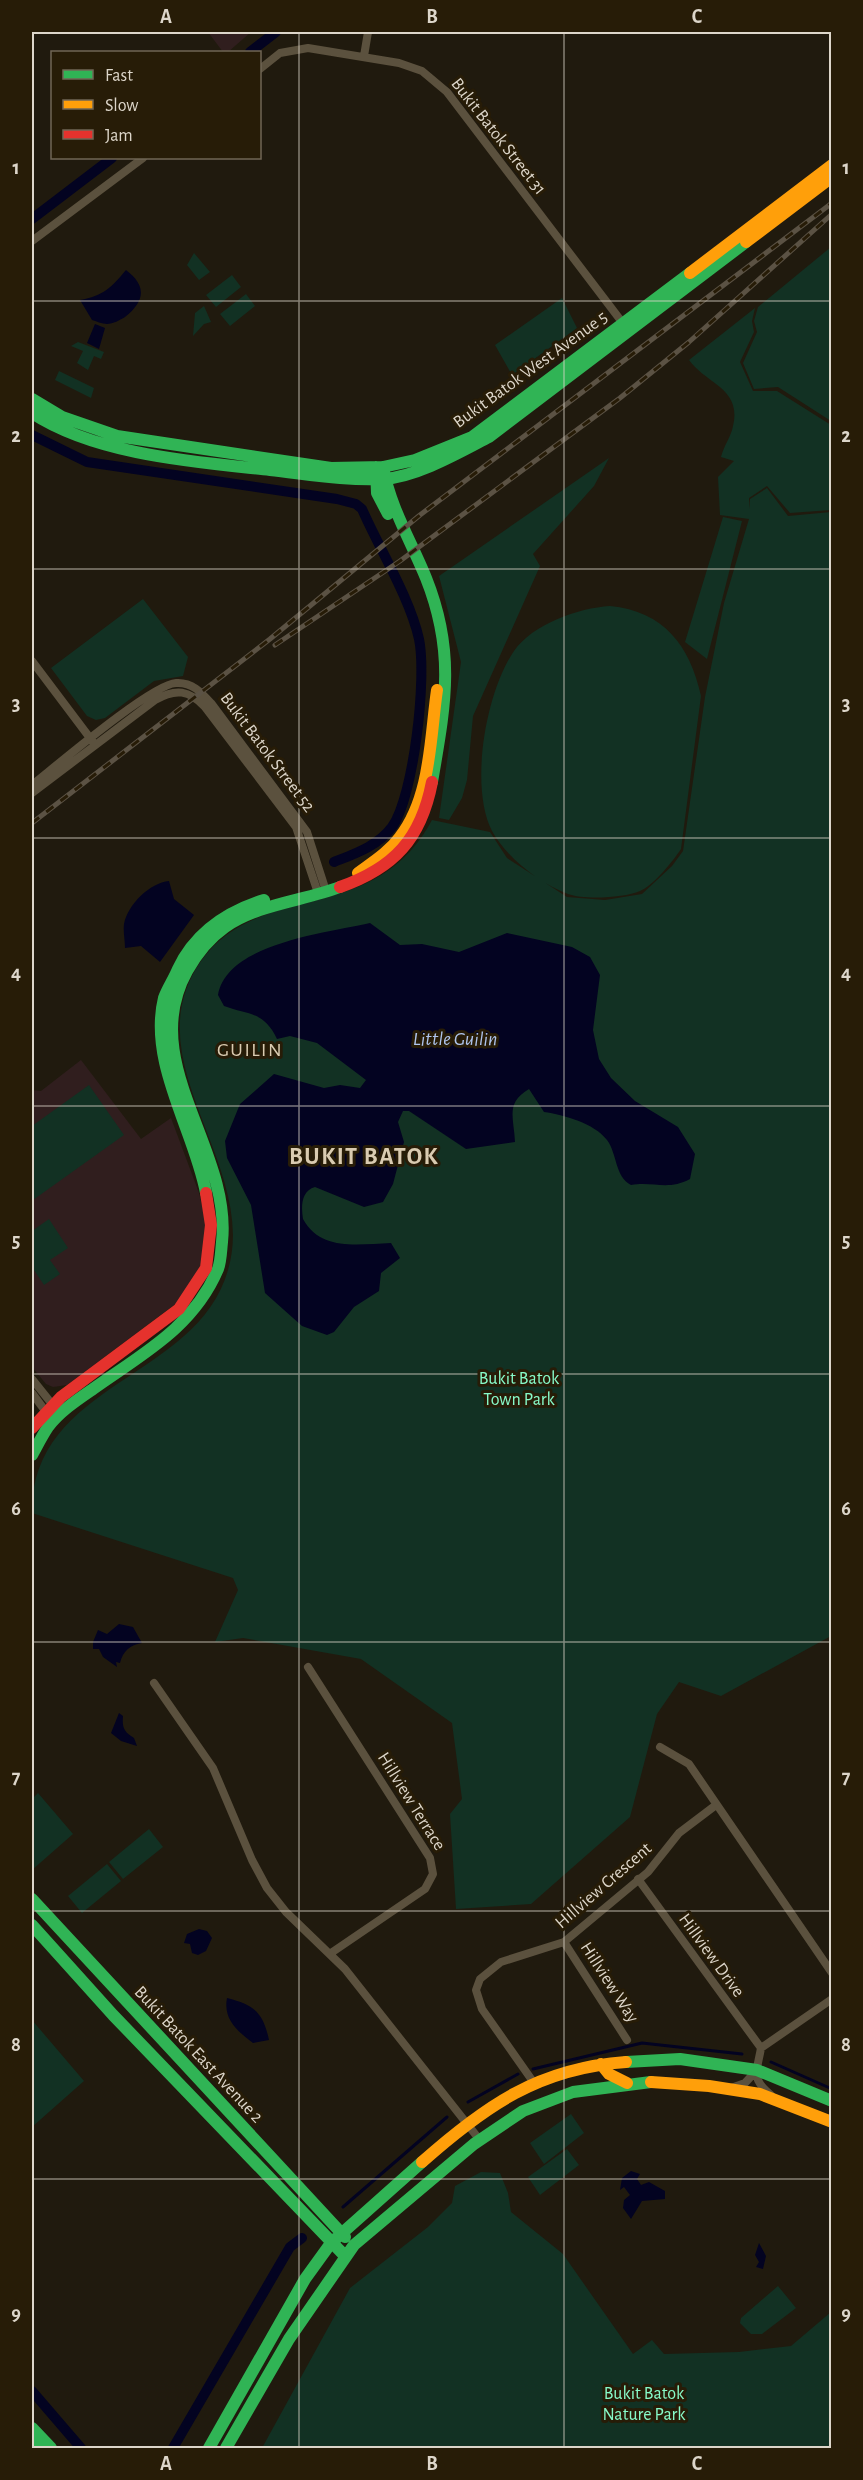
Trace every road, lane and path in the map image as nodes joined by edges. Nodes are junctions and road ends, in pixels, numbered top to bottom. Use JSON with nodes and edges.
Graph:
{"nodes":[{"id":1,"x":368,"y":32,"type":"edge"},
{"id":2,"x":364,"y":56,"type":"junction"},
{"id":3,"x":261,"y":68,"type":"edge"},
{"id":4,"x":142,"y":159,"type":"edge"},
{"id":5,"x":831,"y":165,"type":"edge"},
{"id":6,"x":831,"y":177,"type":"edge"},
{"id":7,"x":32,"y":241,"type":"edge"},
{"id":8,"x":626,"y":328,"type":"junction"},
{"id":9,"x":32,"y":399,"type":"edge"},
{"id":10,"x":32,"y":413,"type":"edge"},
{"id":11,"x":380,"y":473,"type":"junction"},
{"id":12,"x":32,"y":661,"type":"edge"},
{"id":13,"x":93,"y":742,"type":"junction"},
{"id":14,"x":32,"y":785,"type":"edge"},
{"id":15,"x":32,"y":793,"type":"edge"},
{"id":16,"x":321,"y":888,"type":"junction"},
{"id":17,"x":32,"y":1379,"type":"edge"},
{"id":18,"x":32,"y":1394,"type":"edge"},
{"id":19,"x":53,"y":1413,"type":"junction"},
{"id":20,"x":32,"y":1428,"type":"edge"},
{"id":21,"x":32,"y":1455,"type":"edge"},
{"id":22,"x":308,"y":1667,"type":"dead end"},
{"id":23,"x":154,"y":1683,"type":"dead end"},
{"id":24,"x":660,"y":1747,"type":"dead end"},
{"id":25,"x":716,"y":1805,"type":"junction"},
{"id":26,"x":638,"y":1879,"type":"junction"},
{"id":27,"x":32,"y":1899,"type":"edge"},
{"id":28,"x":32,"y":1924,"type":"edge"},
{"id":29,"x":564,"y":1942,"type":"junction"},
{"id":30,"x":331,"y":1953,"type":"junction"},
{"id":31,"x":831,"y":1973,"type":"edge"},
{"id":32,"x":831,"y":1999,"type":"edge"},
{"id":33,"x":627,"y":2040,"type":"dead end"},
{"id":34,"x":761,"y":2048,"type":"junction"},
{"id":35,"x":601,"y":2064,"type":"junction"},
{"id":36,"x":757,"y":2070,"type":"junction"},
{"id":37,"x":534,"y":2083,"type":"junction"},
{"id":38,"x":627,"y":2083,"type":"junction"},
{"id":39,"x":729,"y":2088,"type":"junction"},
{"id":40,"x":776,"y":2099,"type":"junction"},
{"id":41,"x":831,"y":2102,"type":"edge"},
{"id":42,"x":467,"y":2122,"type":"junction"},
{"id":43,"x":831,"y":2122,"type":"edge"},
{"id":44,"x":479,"y":2139,"type":"junction"},
{"id":45,"x":341,"y":2233,"type":"junction"},
{"id":46,"x":331,"y":2243,"type":"junction"},
{"id":47,"x":354,"y":2246,"type":"junction"},
{"id":48,"x":345,"y":2256,"type":"junction"},
{"id":49,"x":32,"y":2428,"type":"edge"},
{"id":50,"x":32,"y":2443,"type":"edge"},
{"id":51,"x":37,"y":2448,"type":"edge"},
{"id":52,"x":51,"y":2448,"type":"edge"},
{"id":53,"x":209,"y":2448,"type":"edge"},
{"id":54,"x":226,"y":2448,"type":"edge"}],
"edges":[{"from":1,"to":2,"type":"street"},
{"from":2,"to":3,"type":"street","name":"Bukit Batok Street 31"},
{"from":2,"to":8,"type":"street","name":"Bukit Batok Street 31"},
{"from":4,"to":7,"type":"street"},
{"from":5,"to":8,"type":"street","name":"Bukit Batok West Avenue 5"},
{"from":6,"to":8,"type":"street","name":"Bukit Batok West Avenue 5"},
{"from":8,"to":11,"type":"street","name":"Bukit Batok West Avenue 5"},
{"from":9,"to":11,"type":"street","name":"Bukit Batok West Avenue 5"},
{"from":10,"to":11,"type":"street","name":"Bukit Batok West Avenue 5"},
{"from":11,"to":16,"type":"street"},
{"from":12,"to":13,"type":"street"},
{"from":13,"to":14,"type":"street","name":"Bukit Batok Street 52"},
{"from":13,"to":15,"type":"street","name":"Bukit Batok Street 52"},
{"from":13,"to":16,"type":"street","name":"Bukit Batok Street 52"},
{"from":16,"to":19,"type":"street"},
{"from":17,"to":19,"type":"street"},
{"from":18,"to":19,"type":"street"},
{"from":19,"to":20,"type":"street"},
{"from":19,"to":21,"type":"street"},
{"from":22,"to":30,"type":"street","name":"Hillview Terrace"},
{"from":23,"to":30,"type":"street"},
{"from":24,"to":25,"type":"street"},
{"from":25,"to":26,"type":"street","name":"Hillview Crescent"},
{"from":25,"to":31,"type":"street"},
{"from":26,"to":29,"type":"street","name":"Hillview Crescent"},
{"from":26,"to":34,"type":"street","name":"Hillview Drive"},
{"from":27,"to":45,"type":"street","name":"Bukit Batok East Avenue 2"},
{"from":28,"to":46,"type":"street","name":"Bukit Batok East Avenue 2"},
{"from":29,"to":33,"type":"street","name":"Hillview Way"},
{"from":29,"to":37,"type":"street","name":"Hillview Crescent"},
{"from":30,"to":42,"type":"street"},
{"from":32,"to":34,"type":"street"},
{"from":34,"to":36,"type":"street"},
{"from":35,"to":36,"type":"street"},
{"from":35,"to":37,"type":"street"},
{"from":35,"to":38,"type":"street"},
{"from":36,"to":39,"type":"street"},
{"from":36,"to":40,"type":"street"},
{"from":36,"to":41,"type":"street"},
{"from":37,"to":42,"type":"street"},
{"from":38,"to":39,"type":"street"},
{"from":38,"to":44,"type":"street"},
{"from":39,"to":40,"type":"street"},
{"from":40,"to":43,"type":"street"},
{"from":42,"to":44,"type":"street"},
{"from":42,"to":45,"type":"street"},
{"from":44,"to":47,"type":"street"},
{"from":45,"to":46,"type":"street"},
{"from":45,"to":47,"type":"street","name":"Bukit Batok East Avenue 2"},
{"from":46,"to":48,"type":"street","name":"Bukit Batok East Avenue 2"},
{"from":46,"to":53,"type":"street"},
{"from":47,"to":48,"type":"street"},
{"from":48,"to":54,"type":"street"},
{"from":49,"to":52,"type":"street"},
{"from":50,"to":51,"type":"street"}]}
